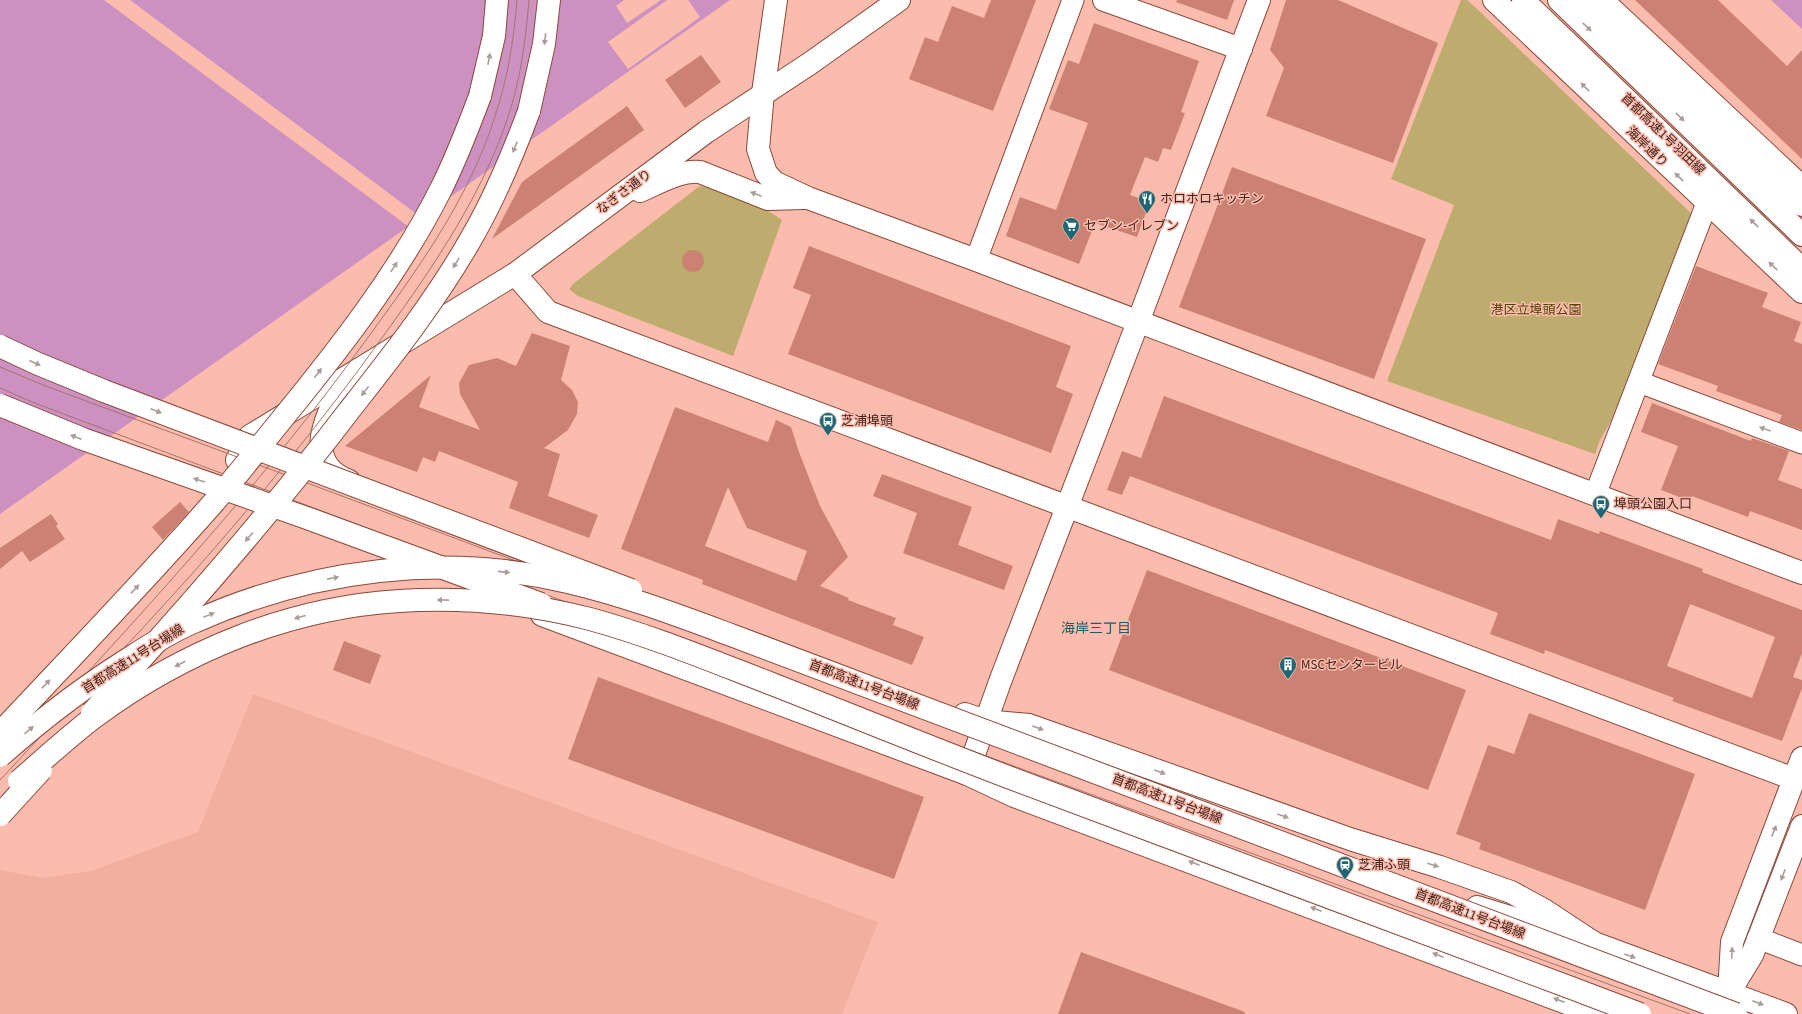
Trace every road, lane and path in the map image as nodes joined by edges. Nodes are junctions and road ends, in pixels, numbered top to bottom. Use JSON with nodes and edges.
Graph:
{"nodes":[{"id":1,"x":497,"y":0,"type":"edge"},
{"id":2,"x":549,"y":0,"type":"edge"},
{"id":3,"x":776,"y":0,"type":"edge"},
{"id":4,"x":899,"y":0,"type":"edge"},
{"id":5,"x":1073,"y":0,"type":"edge"},
{"id":6,"x":1104,"y":0,"type":"edge"},
{"id":7,"x":1259,"y":0,"type":"edge"},
{"id":8,"x":1494,"y":0,"type":"edge"},
{"id":9,"x":1522,"y":0,"type":"edge"},
{"id":10,"x":1529,"y":0,"type":"edge"},
{"id":11,"x":1559,"y":0,"type":"edge"},
{"id":12,"x":1582,"y":0,"type":"edge"},
{"id":13,"x":1602,"y":0,"type":"edge"},
{"id":14,"x":1565,"y":39,"type":"junction"},
{"id":15,"x":1241,"y":49,"type":"junction"},
{"id":16,"x":763,"y":93,"type":"junction"},
{"id":17,"x":1802,"y":187,"type":"edge"},
{"id":18,"x":808,"y":198,"type":"junction"},
{"id":19,"x":1707,"y":203,"type":"junction"},
{"id":20,"x":608,"y":204,"type":"junction"},
{"id":21,"x":1802,"y":205,"type":"edge"},
{"id":22,"x":1802,"y":235,"type":"edge"},
{"id":23,"x":976,"y":260,"type":"junction"},
{"id":24,"x":1802,"y":269,"type":"edge"},
{"id":25,"x":515,"y":274,"type":"junction"},
{"id":26,"x":1802,"y":292,"type":"edge"},
{"id":27,"x":1138,"y":322,"type":"junction"},
{"id":28,"x":0,"y":346,"type":"edge"},
{"id":29,"x":345,"y":379,"type":"junction"},
{"id":30,"x":1639,"y":382,"type":"junction"},
{"id":31,"x":0,"y":405,"type":"edge"},
{"id":32,"x":1802,"y":443,"type":"edge"},
{"id":33,"x":1594,"y":495,"type":"junction"},
{"id":34,"x":1068,"y":507,"type":"junction"},
{"id":35,"x":1802,"y":573,"type":"edge"},
{"id":36,"x":986,"y":721,"type":"junction"},
{"id":37,"x":0,"y":733,"type":"edge"},
{"id":38,"x":0,"y":756,"type":"edge"},
{"id":39,"x":1802,"y":758,"type":"edge"},
{"id":40,"x":967,"y":774,"type":"junction"},
{"id":41,"x":1794,"y":779,"type":"junction"},
{"id":42,"x":0,"y":800,"type":"edge"},
{"id":43,"x":0,"y":815,"type":"edge"},
{"id":44,"x":1802,"y":826,"type":"edge"},
{"id":45,"x":1758,"y":938,"type":"junction"},
{"id":46,"x":1594,"y":943,"type":"junction"},
{"id":47,"x":1802,"y":955,"type":"edge"},
{"id":48,"x":1729,"y":992,"type":"junction"},
{"id":49,"x":1596,"y":1014,"type":"edge"},
{"id":50,"x":1640,"y":1014,"type":"edge"},
{"id":51,"x":1651,"y":1014,"type":"edge"},
{"id":52,"x":1732,"y":1014,"type":"edge"},
{"id":53,"x":1786,"y":1014,"type":"edge"}],
"edges":[{"from":37,"to":1,"type":"main road","one_way":true,"bridge":true},
{"from":2,"to":43,"type":"main road","one_way":true,"bridge":true},
{"from":3,"to":16,"type":"main road"},
{"from":4,"to":16,"type":"main road","name":"なぎさ通り"},
{"from":5,"to":23,"type":"street"},
{"from":6,"to":15,"type":"main road"},
{"from":7,"to":15,"type":"main road"},
{"from":19,"to":8,"type":"main road","name":"海岸通り","one_way":true},
{"from":9,"to":14,"type":"main road","name":"首都高速1号羽田線"},
{"from":10,"to":14,"type":"main road"},
{"from":11,"to":22,"type":"main road","one_way":true},
{"from":12,"to":21,"type":"main road"},
{"from":13,"to":17,"type":"main road"},
{"from":24,"to":14,"type":"main road","name":"首都高速1号羽田線","one_way":true},
{"from":15,"to":27,"type":"main road"},
{"from":16,"to":18,"type":"main road"},
{"from":16,"to":20,"type":"main road","name":"なぎさ通り"},
{"from":18,"to":20,"type":"main road","one_way":true},
{"from":18,"to":23,"type":"main road"},
{"from":26,"to":19,"type":"main road","name":"海岸通り","one_way":true},
{"from":19,"to":30,"type":"street"},
{"from":20,"to":25,"type":"main road","name":"なぎさ通り"},
{"from":23,"to":27,"type":"main road"},
{"from":25,"to":29,"type":"main road","name":"なぎさ通り"},
{"from":25,"to":34,"type":"main road"},
{"from":27,"to":33,"type":"main road"},
{"from":27,"to":34,"type":"main road"},
{"from":28,"to":46,"type":"main road","one_way":true,"bridge":true},
{"from":29,"to":36,"type":"main road"},
{"from":29,"to":40,"type":"main road","name":"なぎさ通り"},
{"from":32,"to":30,"type":"street","one_way":true},
{"from":30,"to":33,"type":"street"},
{"from":51,"to":31,"type":"main road","one_way":true,"bridge":true},
{"from":33,"to":35,"type":"main road"},
{"from":34,"to":36,"type":"main road"},
{"from":34,"to":41,"type":"main road"},
{"from":36,"to":40,"type":"main road"},
{"from":36,"to":46,"type":"main road","one_way":true},
{"from":38,"to":52,"type":"main road","name":"首都高速11号台場線","one_way":true,"bridge":true},
{"from":39,"to":41,"type":"main road"},
{"from":49,"to":40,"type":"main road","name":"なぎさ通り","one_way":true},
{"from":48,"to":41,"type":"main road","one_way":true},
{"from":50,"to":42,"type":"main road","name":"首都高速11号台場線","one_way":true,"bridge":true},
{"from":44,"to":45,"type":"main road","one_way":true},
{"from":45,"to":47,"type":"street"},
{"from":45,"to":48,"type":"main road"},
{"from":46,"to":48,"type":"main road","one_way":true},
{"from":48,"to":52,"type":"main road"},
{"from":48,"to":53,"type":"main road","one_way":true}]}
